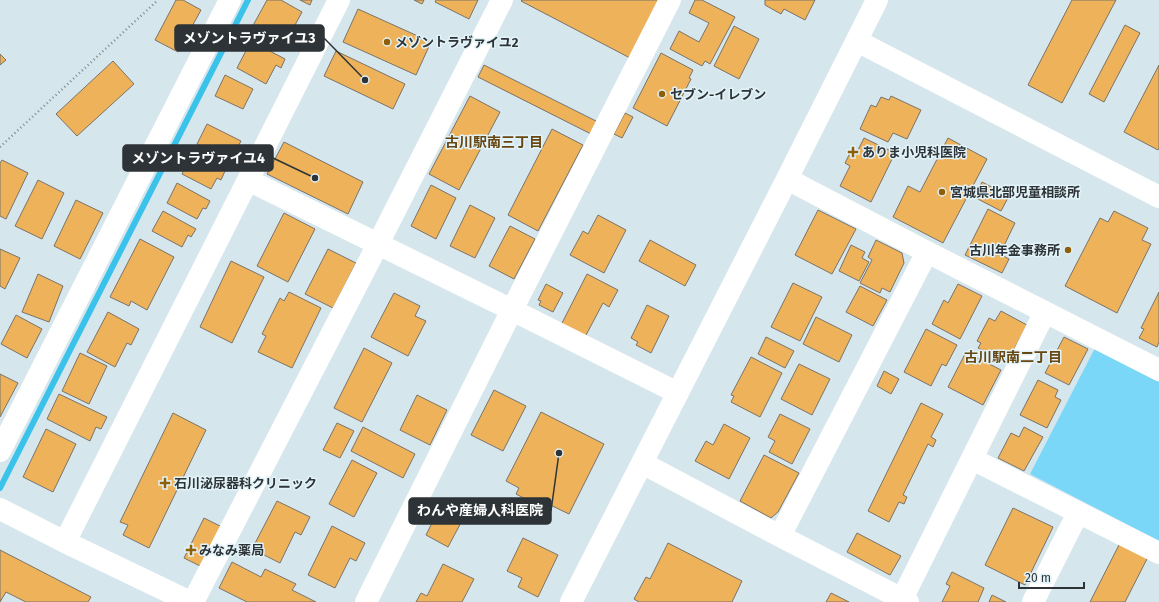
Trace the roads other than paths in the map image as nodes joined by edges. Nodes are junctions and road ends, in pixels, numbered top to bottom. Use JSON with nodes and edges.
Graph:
{"nodes":[{"id":1,"x":230,"y":0,"type":"edge"},
{"id":2,"x":339,"y":0,"type":"edge"},
{"id":3,"x":502,"y":0,"type":"edge"},
{"id":4,"x":670,"y":0,"type":"edge"},
{"id":5,"x":877,"y":0,"type":"edge"},
{"id":6,"x":856,"y":41,"type":"junction"},
{"id":7,"x":787,"y":179,"type":"junction"},
{"id":8,"x":248,"y":180,"type":"junction"},
{"id":9,"x":1159,"y":197,"type":"edge"},
{"id":10,"x":378,"y":244,"type":"junction"},
{"id":11,"x":927,"y":252,"type":"junction"},
{"id":12,"x":512,"y":310,"type":"junction"},
{"id":13,"x":1045,"y":312,"type":"junction"},
{"id":14,"x":1159,"y":370,"type":"edge"},
{"id":15,"x":678,"y":393,"type":"junction"},
{"id":16,"x":0,"y":451,"type":"edge"},
{"id":17,"x":972,"y":459,"type":"junction"},
{"id":18,"x":642,"y":463,"type":"junction"},
{"id":19,"x":2,"y":509,"type":"edge"},
{"id":20,"x":1078,"y":513,"type":"junction"},
{"id":21,"x":780,"y":536,"type":"junction"},
{"id":22,"x":65,"y":542,"type":"junction"},
{"id":23,"x":1159,"y":553,"type":"edge"},
{"id":24,"x":905,"y":600,"type":"edge"},
{"id":25,"x":192,"y":602,"type":"edge"},
{"id":26,"x":366,"y":602,"type":"edge"},
{"id":27,"x":571,"y":602,"type":"edge"},
{"id":28,"x":1033,"y":602,"type":"edge"}],
"edges":[{"from":1,"to":16,"type":"street"},
{"from":2,"to":8,"type":"street"},
{"from":3,"to":10,"type":"street"},
{"from":4,"to":12,"type":"street"},
{"from":5,"to":6,"type":"street"},
{"from":6,"to":7,"type":"street"},
{"from":6,"to":9,"type":"street"},
{"from":7,"to":11,"type":"street"},
{"from":7,"to":15,"type":"street"},
{"from":8,"to":10,"type":"street"},
{"from":8,"to":22,"type":"street"},
{"from":10,"to":12,"type":"street"},
{"from":10,"to":25,"type":"street"},
{"from":11,"to":13,"type":"street"},
{"from":11,"to":21,"type":"street"},
{"from":12,"to":15,"type":"street"},
{"from":12,"to":26,"type":"street"},
{"from":13,"to":14,"type":"street"},
{"from":13,"to":17,"type":"street"},
{"from":15,"to":18,"type":"street"},
{"from":17,"to":20,"type":"street"},
{"from":17,"to":24,"type":"street"},
{"from":18,"to":21,"type":"street"},
{"from":18,"to":27,"type":"street"},
{"from":19,"to":22,"type":"street"},
{"from":20,"to":23,"type":"street"},
{"from":20,"to":28,"type":"street"},
{"from":21,"to":24,"type":"street"},
{"from":22,"to":25,"type":"street"}]}
